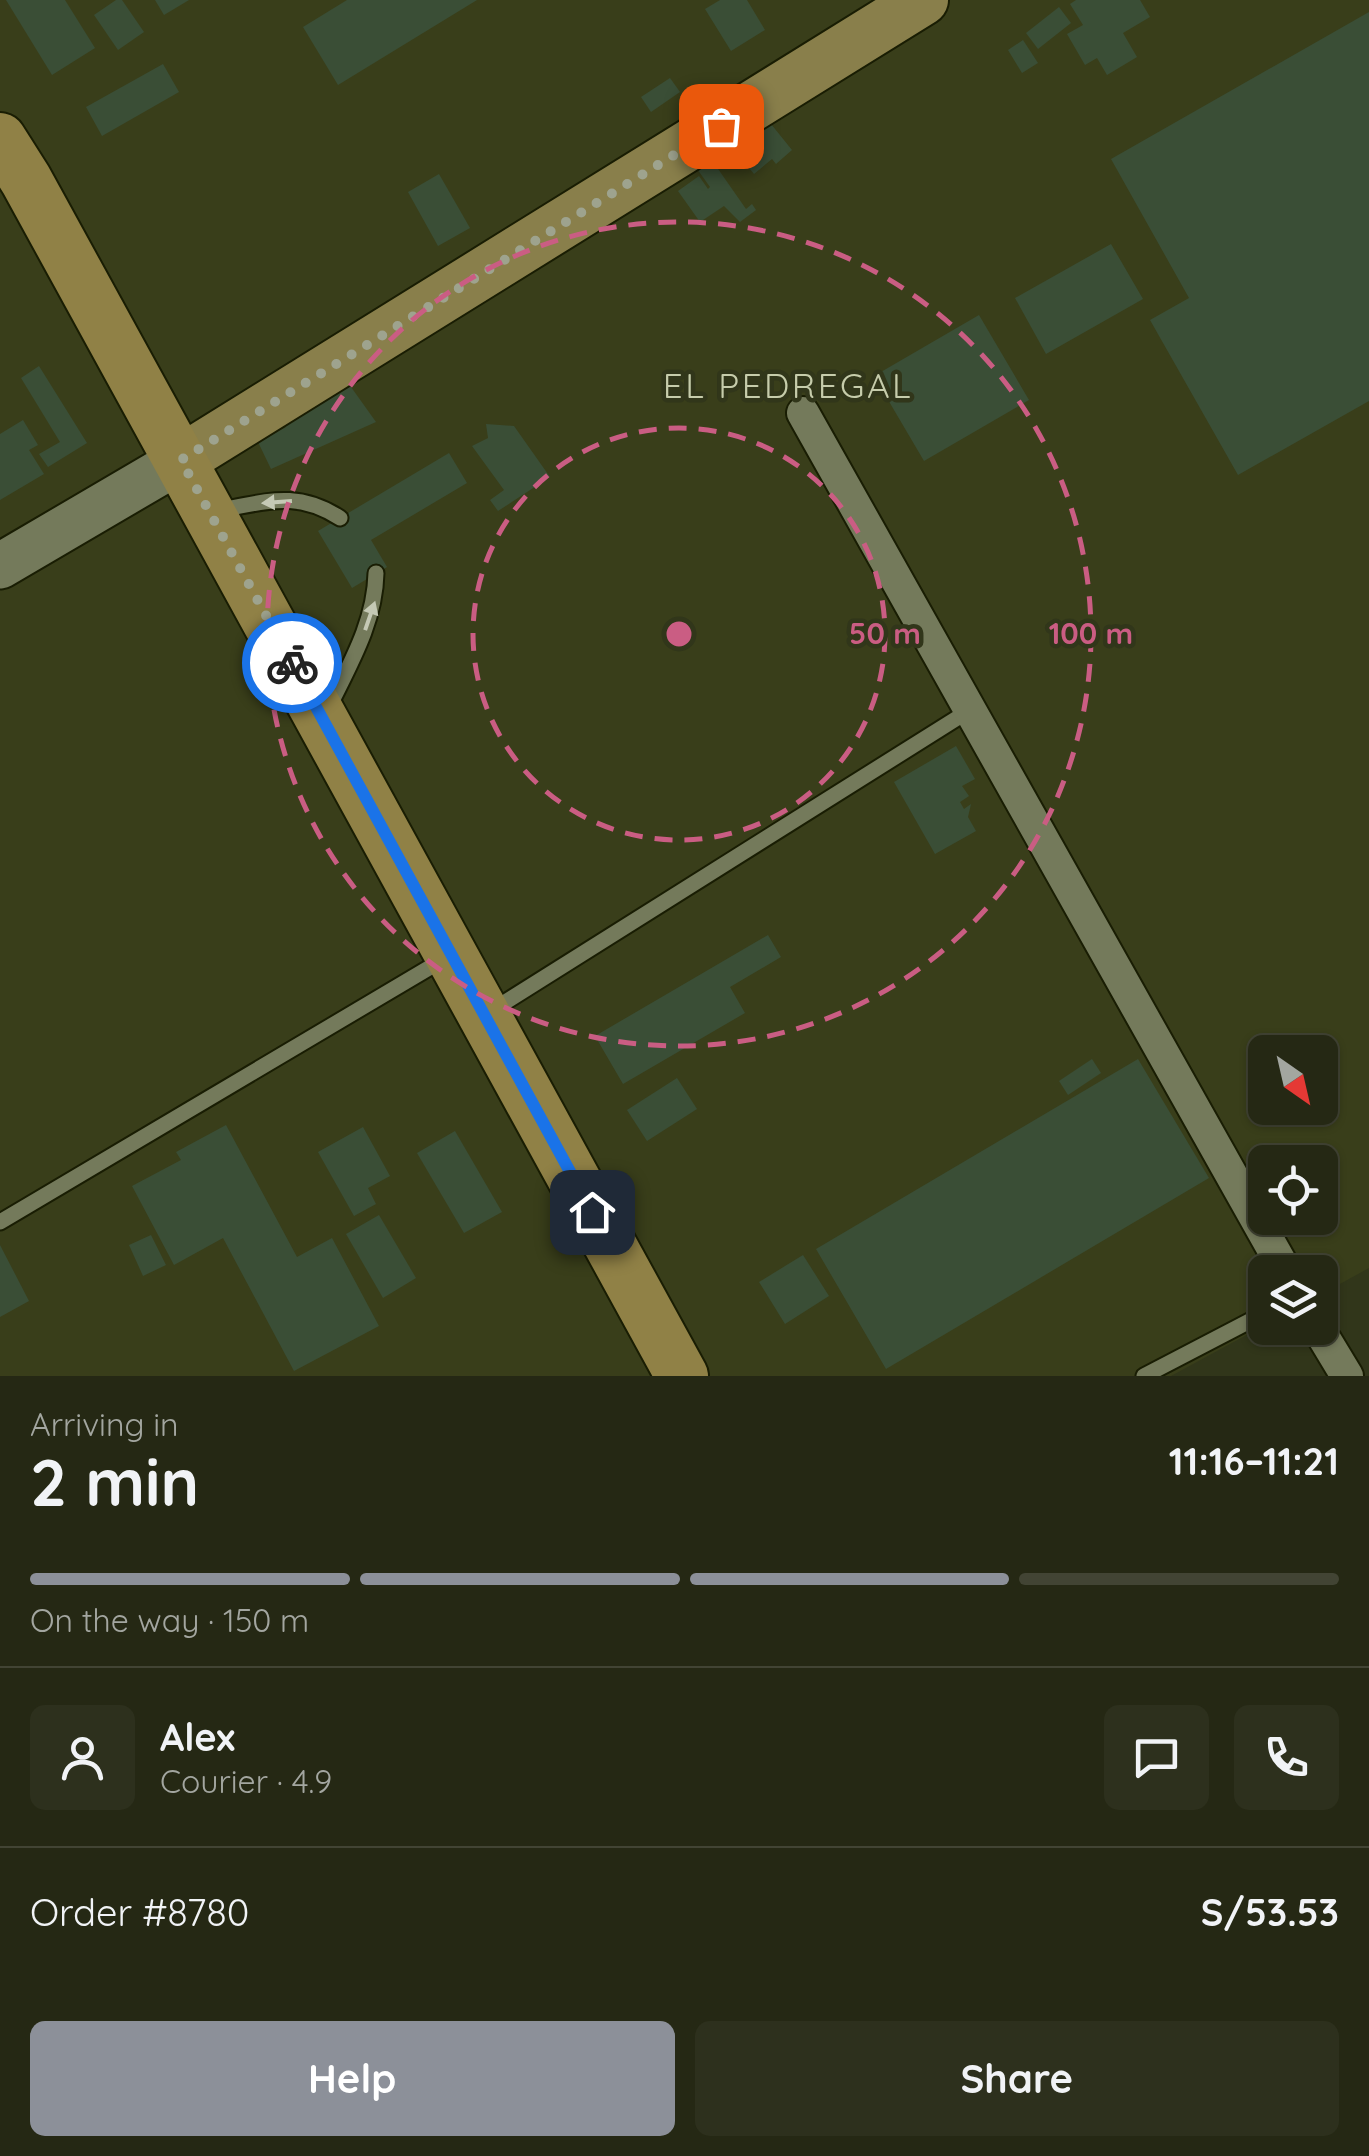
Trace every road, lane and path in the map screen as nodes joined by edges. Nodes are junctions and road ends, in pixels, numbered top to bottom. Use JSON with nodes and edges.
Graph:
{"nodes":[{"id":1,"x":924,"y":0,"type":"edge"},
{"id":2,"x":0,"y":139,"type":"edge"},
{"id":3,"x":803,"y":413,"type":"dead end"},
{"id":4,"x":181,"y":460,"type":"junction"},
{"id":5,"x":210,"y":512,"type":"junction"},
{"id":6,"x":340,"y":518,"type":"dead end"},
{"id":7,"x":0,"y":566,"type":"edge"},
{"id":8,"x":376,"y":573,"type":"dead end"},
{"id":9,"x":970,"y":710,"type":"junction"},
{"id":10,"x":324,"y":720,"type":"junction"},
{"id":11,"x":452,"y":955,"type":"junction"},
{"id":12,"x":484,"y":1014,"type":"junction"},
{"id":13,"x":0,"y":1222,"type":"edge"},
{"id":14,"x":1276,"y":1255,"type":"edge"},
{"id":15,"x":1248,"y":1322,"type":"edge"},
{"id":16,"x":1328,"y":1345,"type":"edge"},
{"id":17,"x":682,"y":1376,"type":"edge"},
{"id":18,"x":1144,"y":1376,"type":"edge"},
{"id":19,"x":1347,"y":1376,"type":"edge"}],
"edges":[{"from":1,"to":4,"type":"main road"},
{"from":2,"to":4,"type":"highway"},
{"from":3,"to":9,"type":"street"},
{"from":4,"to":5,"type":"highway"},
{"from":4,"to":7,"type":"main road"},
{"from":6,"to":5,"type":"lane","one_way":true},
{"from":5,"to":10,"type":"highway"},
{"from":10,"to":8,"type":"lane","one_way":true},
{"from":9,"to":12,"type":"lane"},
{"from":9,"to":14,"type":"street"},
{"from":10,"to":11,"type":"highway"},
{"from":11,"to":12,"type":"highway"},
{"from":11,"to":13,"type":"lane"},
{"from":12,"to":17,"type":"highway"},
{"from":15,"to":18,"type":"lane"},
{"from":16,"to":19,"type":"street"}]}
